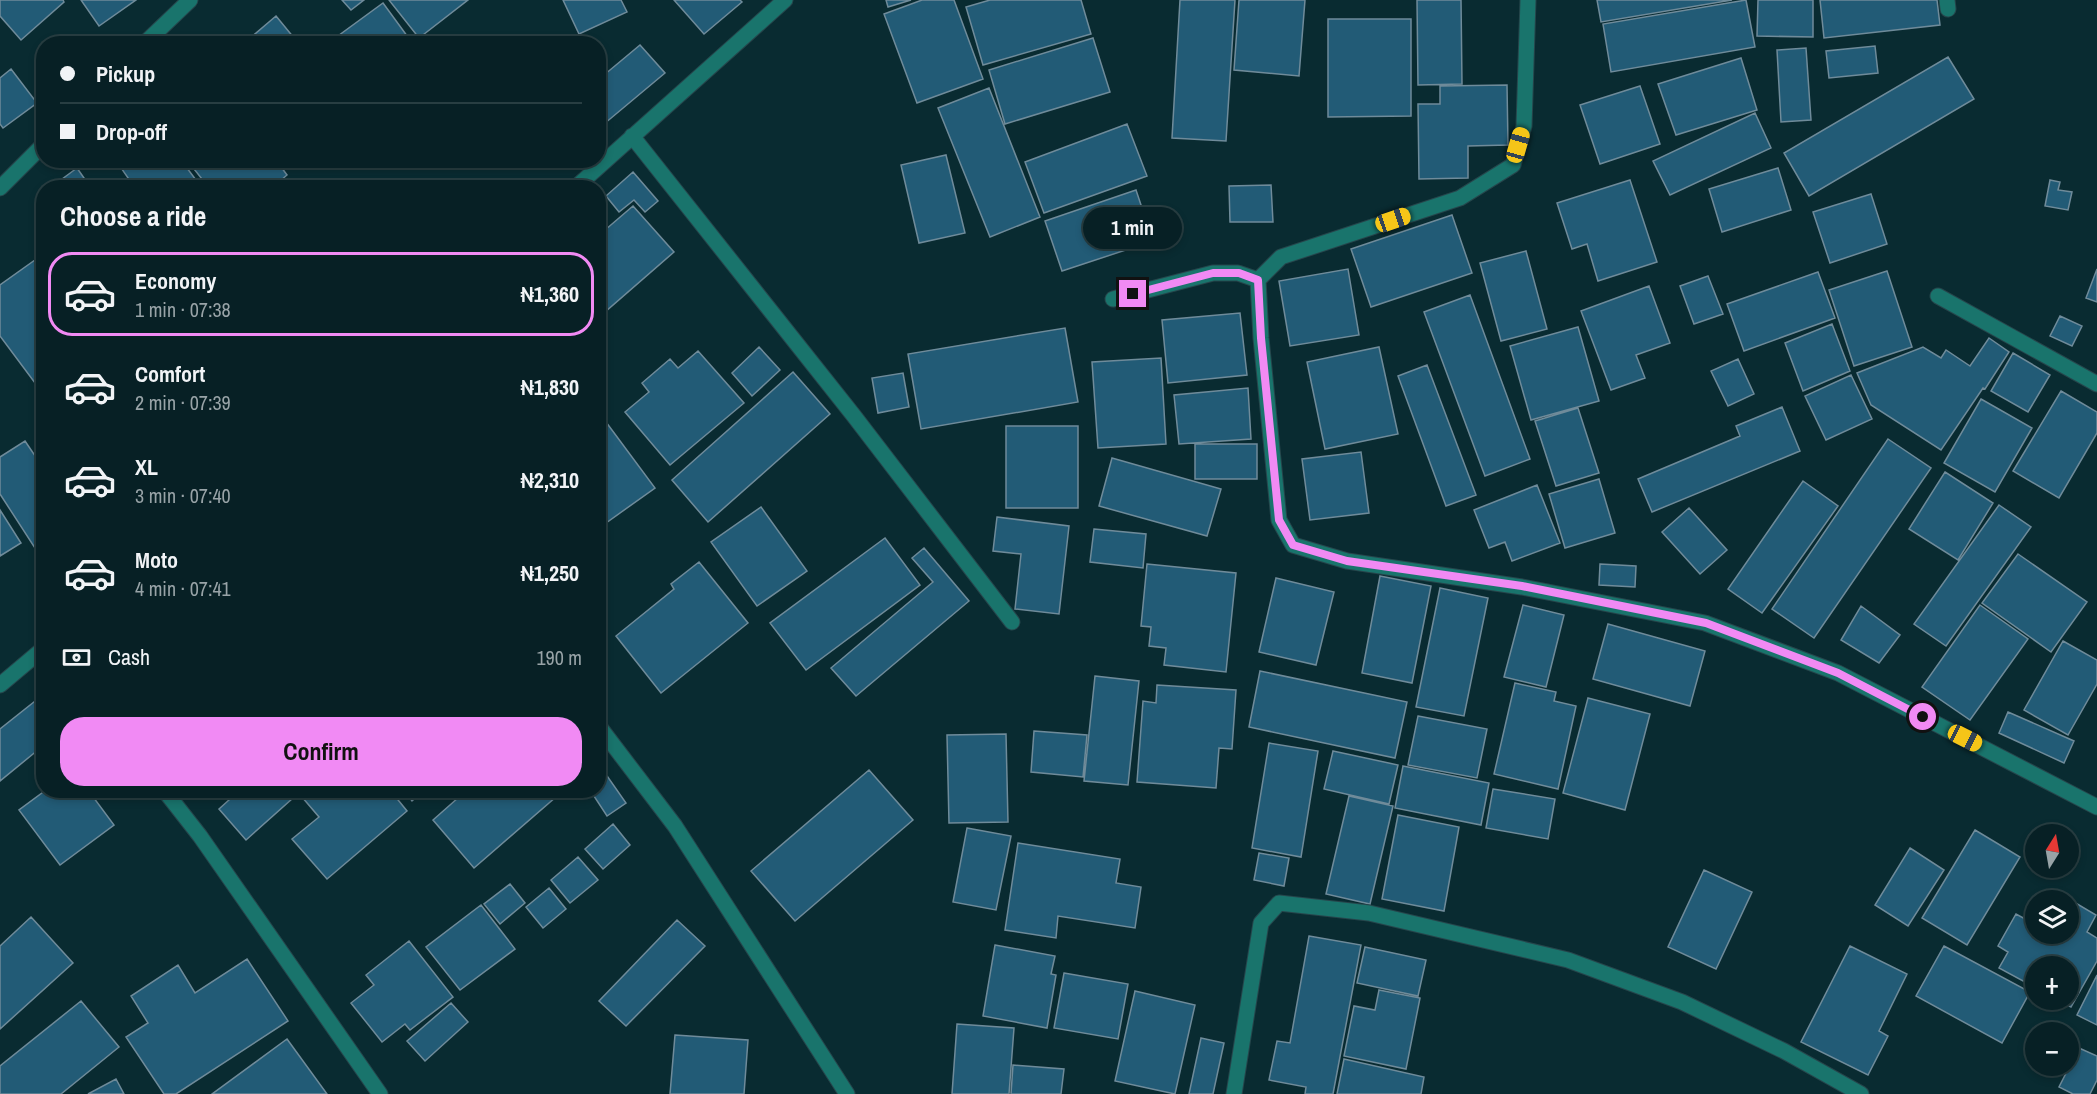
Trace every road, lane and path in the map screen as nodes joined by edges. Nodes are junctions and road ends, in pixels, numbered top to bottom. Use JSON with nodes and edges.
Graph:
{"nodes":[{"id":1,"x":190,"y":0,"type":"edge"},
{"id":2,"x":785,"y":0,"type":"edge"},
{"id":3,"x":1528,"y":0,"type":"edge"},
{"id":4,"x":152,"y":36,"type":"edge"},
{"id":5,"x":632,"y":136,"type":"junction"},
{"id":6,"x":36,"y":152,"type":"edge"},
{"id":7,"x":606,"y":160,"type":"edge"},
{"id":8,"x":597,"y":168,"type":"edge"},
{"id":9,"x":584,"y":180,"type":"edge"},
{"id":10,"x":0,"y":188,"type":"edge"},
{"id":11,"x":1258,"y":280,"type":"junction"},
{"id":12,"x":1938,"y":296,"type":"dead end"},
{"id":13,"x":1113,"y":299,"type":"dead end"},
{"id":14,"x":2097,"y":384,"type":"edge"},
{"id":15,"x":1012,"y":622,"type":"dead end"},
{"id":16,"x":36,"y":655,"type":"edge"},
{"id":17,"x":0,"y":685,"type":"edge"},
{"id":18,"x":606,"y":735,"type":"edge"},
{"id":19,"x":170,"y":798,"type":"edge"},
{"id":20,"x":2097,"y":807,"type":"edge"},
{"id":21,"x":380,"y":1094,"type":"edge"},
{"id":22,"x":847,"y":1094,"type":"edge"},
{"id":23,"x":1234,"y":1094,"type":"edge"},
{"id":24,"x":1862,"y":1094,"type":"edge"}],
"edges":[{"from":1,"to":4,"type":"street"},
{"from":2,"to":5,"type":"street"},
{"from":3,"to":11,"type":"street"},
{"from":5,"to":7,"type":"street"},
{"from":5,"to":15,"type":"street"},
{"from":6,"to":10,"type":"street"},
{"from":8,"to":9,"type":"street"},
{"from":11,"to":13,"type":"street"},
{"from":11,"to":20,"type":"street"},
{"from":12,"to":14,"type":"street"},
{"from":16,"to":17,"type":"street"},
{"from":18,"to":22,"type":"street"},
{"from":19,"to":21,"type":"street"},
{"from":23,"to":24,"type":"street"}]}
